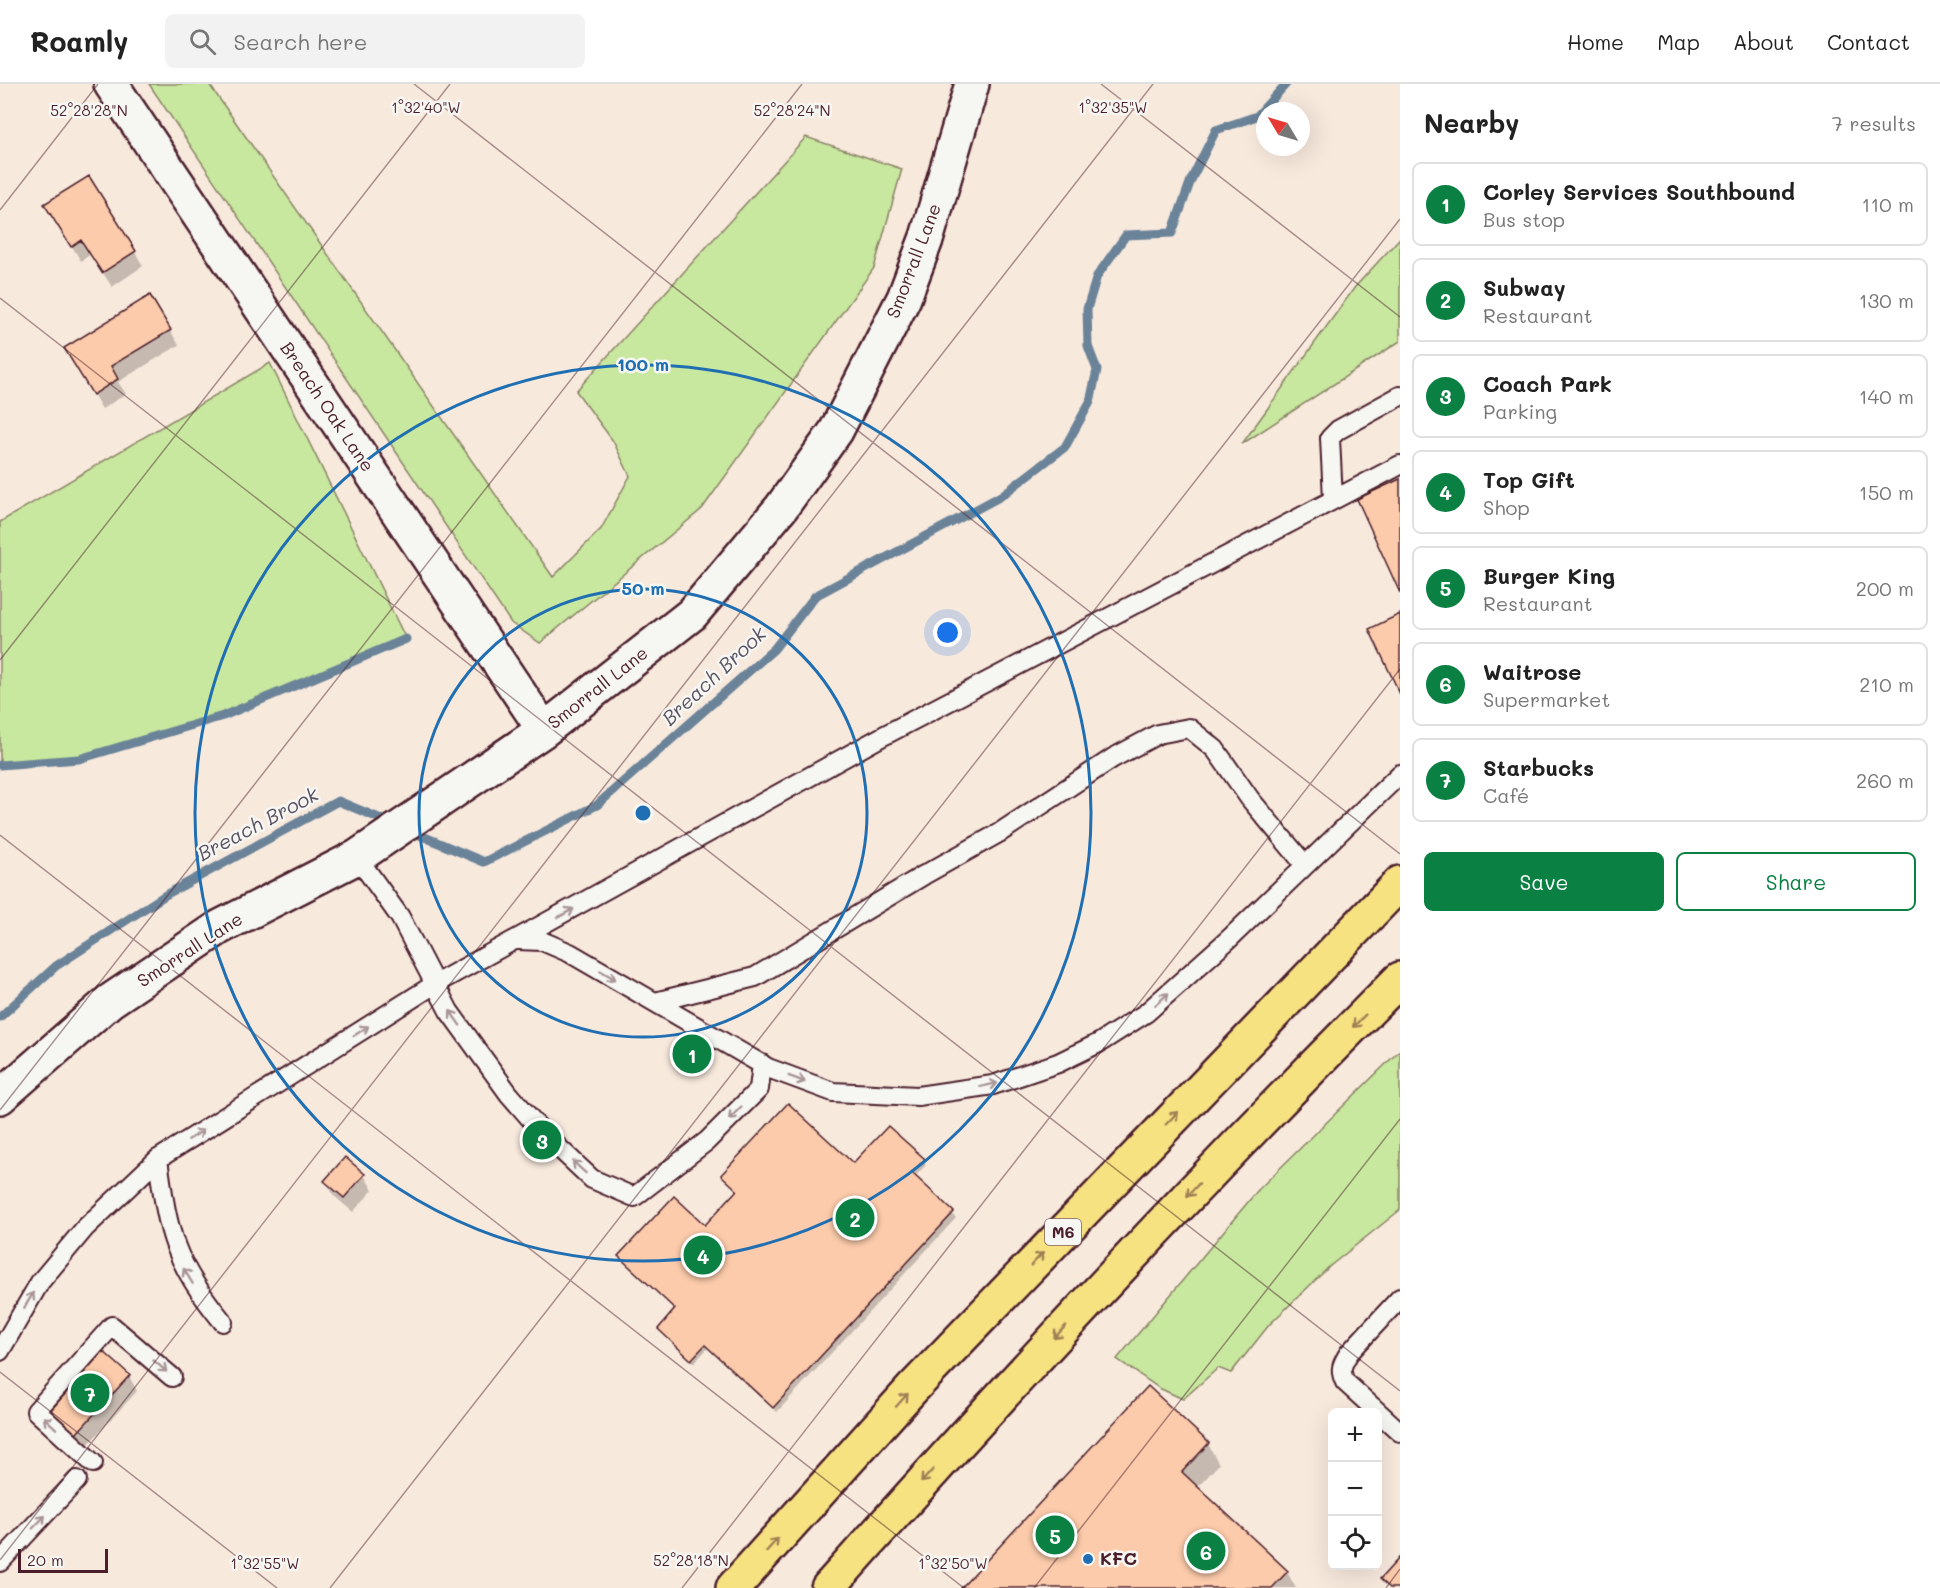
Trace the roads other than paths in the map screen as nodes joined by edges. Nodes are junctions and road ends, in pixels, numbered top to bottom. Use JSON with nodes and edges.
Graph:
{"nodes":[{"id":1,"x":111,"y":84,"type":"edge"},
{"id":2,"x":972,"y":84,"type":"edge"},
{"id":3,"x":1400,"y":396,"type":"edge"},
{"id":4,"x":1400,"y":465,"type":"edge"},
{"id":5,"x":1333,"y":499,"type":"junction"},
{"id":6,"x":544,"y":730,"type":"junction"},
{"id":7,"x":1400,"y":774,"type":"edge"},
{"id":8,"x":368,"y":849,"type":"junction"},
{"id":9,"x":1305,"y":865,"type":"junction"},
{"id":10,"x":1400,"y":883,"type":"edge"},
{"id":11,"x":516,"y":940,"type":"junction"},
{"id":12,"x":1400,"y":979,"type":"edge"},
{"id":13,"x":435,"y":984,"type":"junction"},
{"id":14,"x":656,"y":1002,"type":"junction"},
{"id":15,"x":762,"y":1064,"type":"junction"},
{"id":16,"x":0,"y":1097,"type":"edge"},
{"id":17,"x":158,"y":1159,"type":"junction"},
{"id":18,"x":1400,"y":1298,"type":"edge"},
{"id":19,"x":223,"y":1322,"type":"dead end"},
{"id":20,"x":0,"y":1351,"type":"edge"},
{"id":21,"x":172,"y":1377,"type":"dead end"},
{"id":22,"x":1400,"y":1432,"type":"edge"},
{"id":23,"x":93,"y":1463,"type":"dead end"},
{"id":24,"x":77,"y":1480,"type":"dead end"},
{"id":25,"x":0,"y":1562,"type":"edge"},
{"id":26,"x":732,"y":1588,"type":"edge"},
{"id":27,"x":828,"y":1588,"type":"edge"}],
"edges":[{"from":1,"to":6,"type":"street","name":"Breach Oak Lane"},
{"from":2,"to":6,"type":"street","name":"Smorrall Lane"},
{"from":3,"to":5,"type":"lane"},
{"from":4,"to":5,"type":"lane"},
{"from":11,"to":5,"type":"lane","one_way":true},
{"from":6,"to":8,"type":"street","name":"Smorrall Lane"},
{"from":7,"to":9,"type":"lane"},
{"from":8,"to":13,"type":"lane"},
{"from":8,"to":16,"type":"street","name":"Smorrall Lane"},
{"from":9,"to":14,"type":"lane"},
{"from":15,"to":9,"type":"lane","one_way":true},
{"from":26,"to":10,"type":"highway","number":"M6","one_way":true},
{"from":11,"to":13,"type":"lane"},
{"from":11,"to":14,"type":"lane","one_way":true},
{"from":12,"to":27,"type":"highway","one_way":true},
{"from":15,"to":13,"type":"lane","one_way":true},
{"from":17,"to":13,"type":"lane","one_way":true},
{"from":14,"to":15,"type":"lane"},
{"from":19,"to":17,"type":"lane","one_way":true},
{"from":20,"to":17,"type":"lane","one_way":true},
{"from":18,"to":22,"type":"lane"},
{"from":23,"to":21,"type":"lane","one_way":true},
{"from":25,"to":24,"type":"lane","one_way":true}]}
